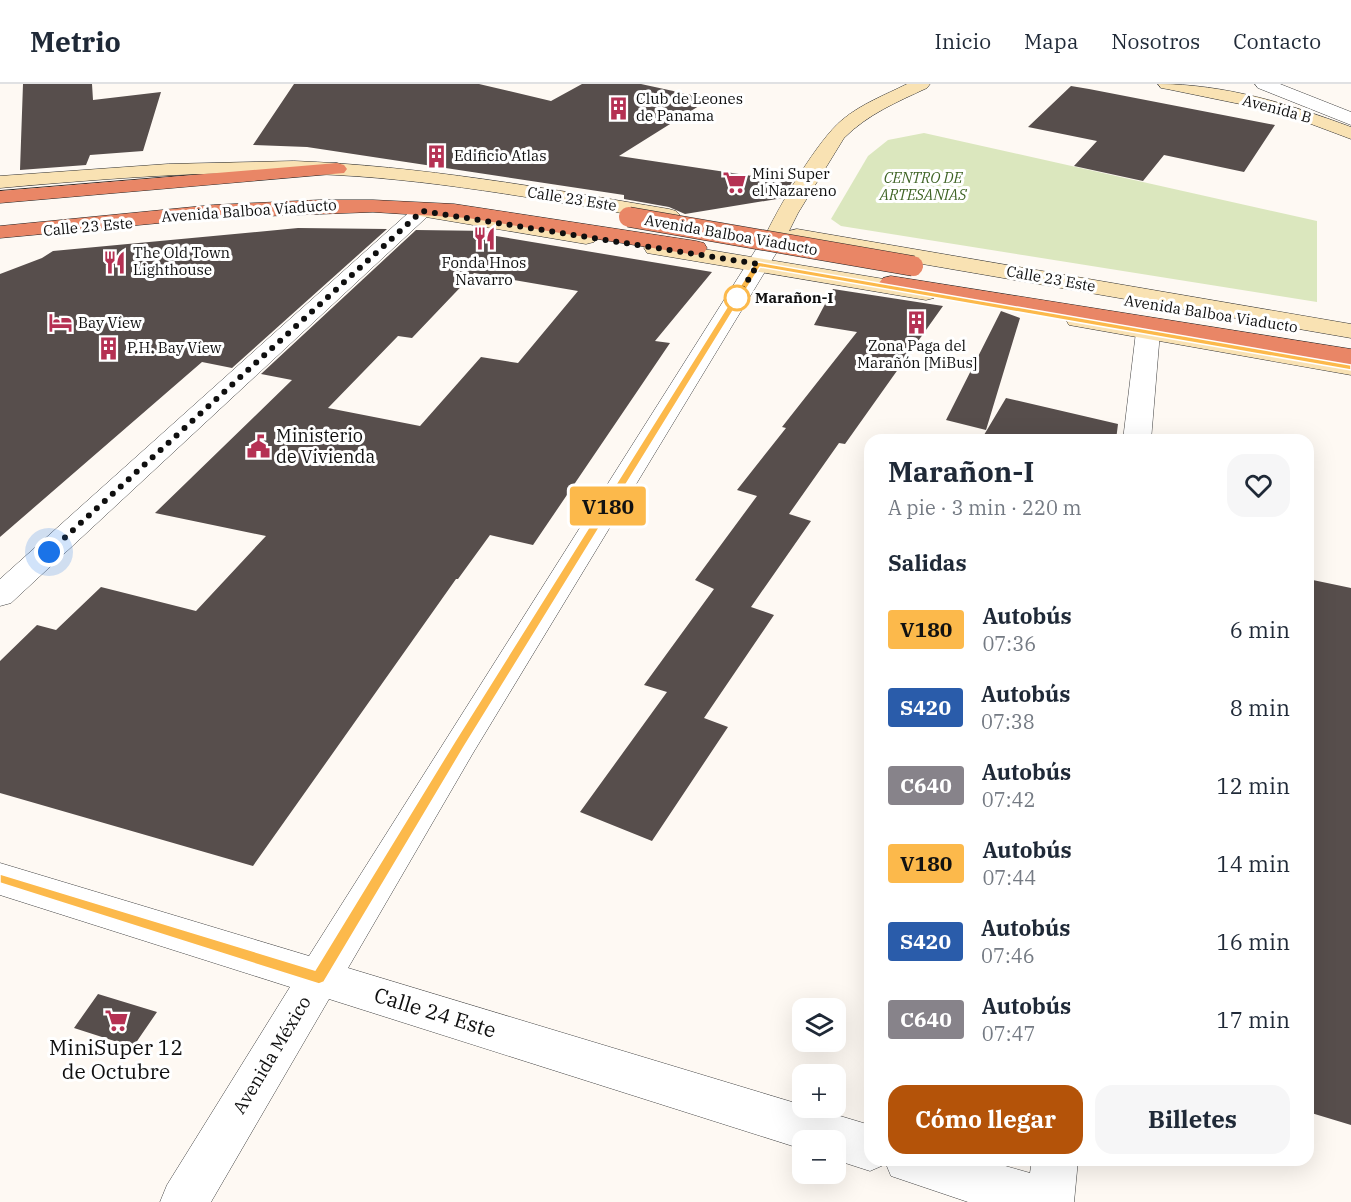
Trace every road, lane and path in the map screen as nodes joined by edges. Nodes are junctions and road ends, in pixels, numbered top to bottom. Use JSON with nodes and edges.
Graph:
{"nodes":[{"id":1,"x":921,"y":84,"type":"edge"},
{"id":2,"x":1167,"y":84,"type":"edge"},
{"id":3,"x":1264,"y":84,"type":"edge"},
{"id":4,"x":1351,"y":119,"type":"edge"},
{"id":5,"x":1351,"y":133,"type":"edge"},
{"id":6,"x":337,"y":169,"type":"junction"},
{"id":7,"x":0,"y":182,"type":"edge"},
{"id":8,"x":0,"y":197,"type":"edge"},
{"id":9,"x":422,"y":211,"type":"junction"},
{"id":10,"x":0,"y":215,"type":"edge"},
{"id":11,"x":778,"y":232,"type":"junction"},
{"id":12,"x":0,"y":233,"type":"edge"},
{"id":13,"x":758,"y":264,"type":"junction"},
{"id":14,"x":1148,"y":332,"type":"junction"},
{"id":15,"x":1351,"y":333,"type":"edge"},
{"id":16,"x":1351,"y":357,"type":"edge"},
{"id":17,"x":1351,"y":367,"type":"edge"},
{"id":18,"x":1138,"y":434,"type":"edge"},
{"id":19,"x":0,"y":596,"type":"edge"},
{"id":20,"x":0,"y":879,"type":"edge"},
{"id":21,"x":319,"y":978,"type":"junction"},
{"id":22,"x":864,"y":1146,"type":"edge"},
{"id":23,"x":928,"y":1166,"type":"edge"},
{"id":24,"x":1054,"y":1166,"type":"edge"},
{"id":25,"x":184,"y":1202,"type":"edge"},
{"id":26,"x":1048,"y":1202,"type":"edge"}],
"edges":[{"from":1,"to":11,"type":"main road","name":"Avenida México"},
{"from":2,"to":5,"type":"main road","name":"Avenida B"},
{"from":3,"to":4,"type":"street"},
{"from":6,"to":7,"type":"main road","name":"Calle 23 Este"},
{"from":6,"to":8,"type":"highway"},
{"from":6,"to":11,"type":"main road","name":"Calle 23 Este"},
{"from":9,"to":12,"type":"main road","name":"Calle 23 Este"},
{"from":9,"to":13,"type":"main road","name":"Calle 23 Este"},
{"from":9,"to":19,"type":"street"},
{"from":10,"to":15,"type":"highway","name":"Avenida Balboa Viaducto","bridge":true},
{"from":11,"to":13,"type":"street","name":"Avenida México"},
{"from":11,"to":15,"type":"main road","name":"Calle 23 Este"},
{"from":12,"to":16,"type":"highway","name":"Avenida Balboa Viaducto"},
{"from":13,"to":14,"type":"main road","name":"Calle 23 Este"},
{"from":13,"to":21,"type":"street","name":"Avenida México"},
{"from":14,"to":17,"type":"main road","name":"Calle 23 Este"},
{"from":14,"to":18,"type":"street"},
{"from":20,"to":21,"type":"street","name":"Calle 24 Este"},
{"from":21,"to":22,"type":"street","name":"Calle 24 Este"},
{"from":21,"to":25,"type":"street","name":"Avenida México"},
{"from":23,"to":26,"type":"street"},
{"from":24,"to":26,"type":"street"}]}
